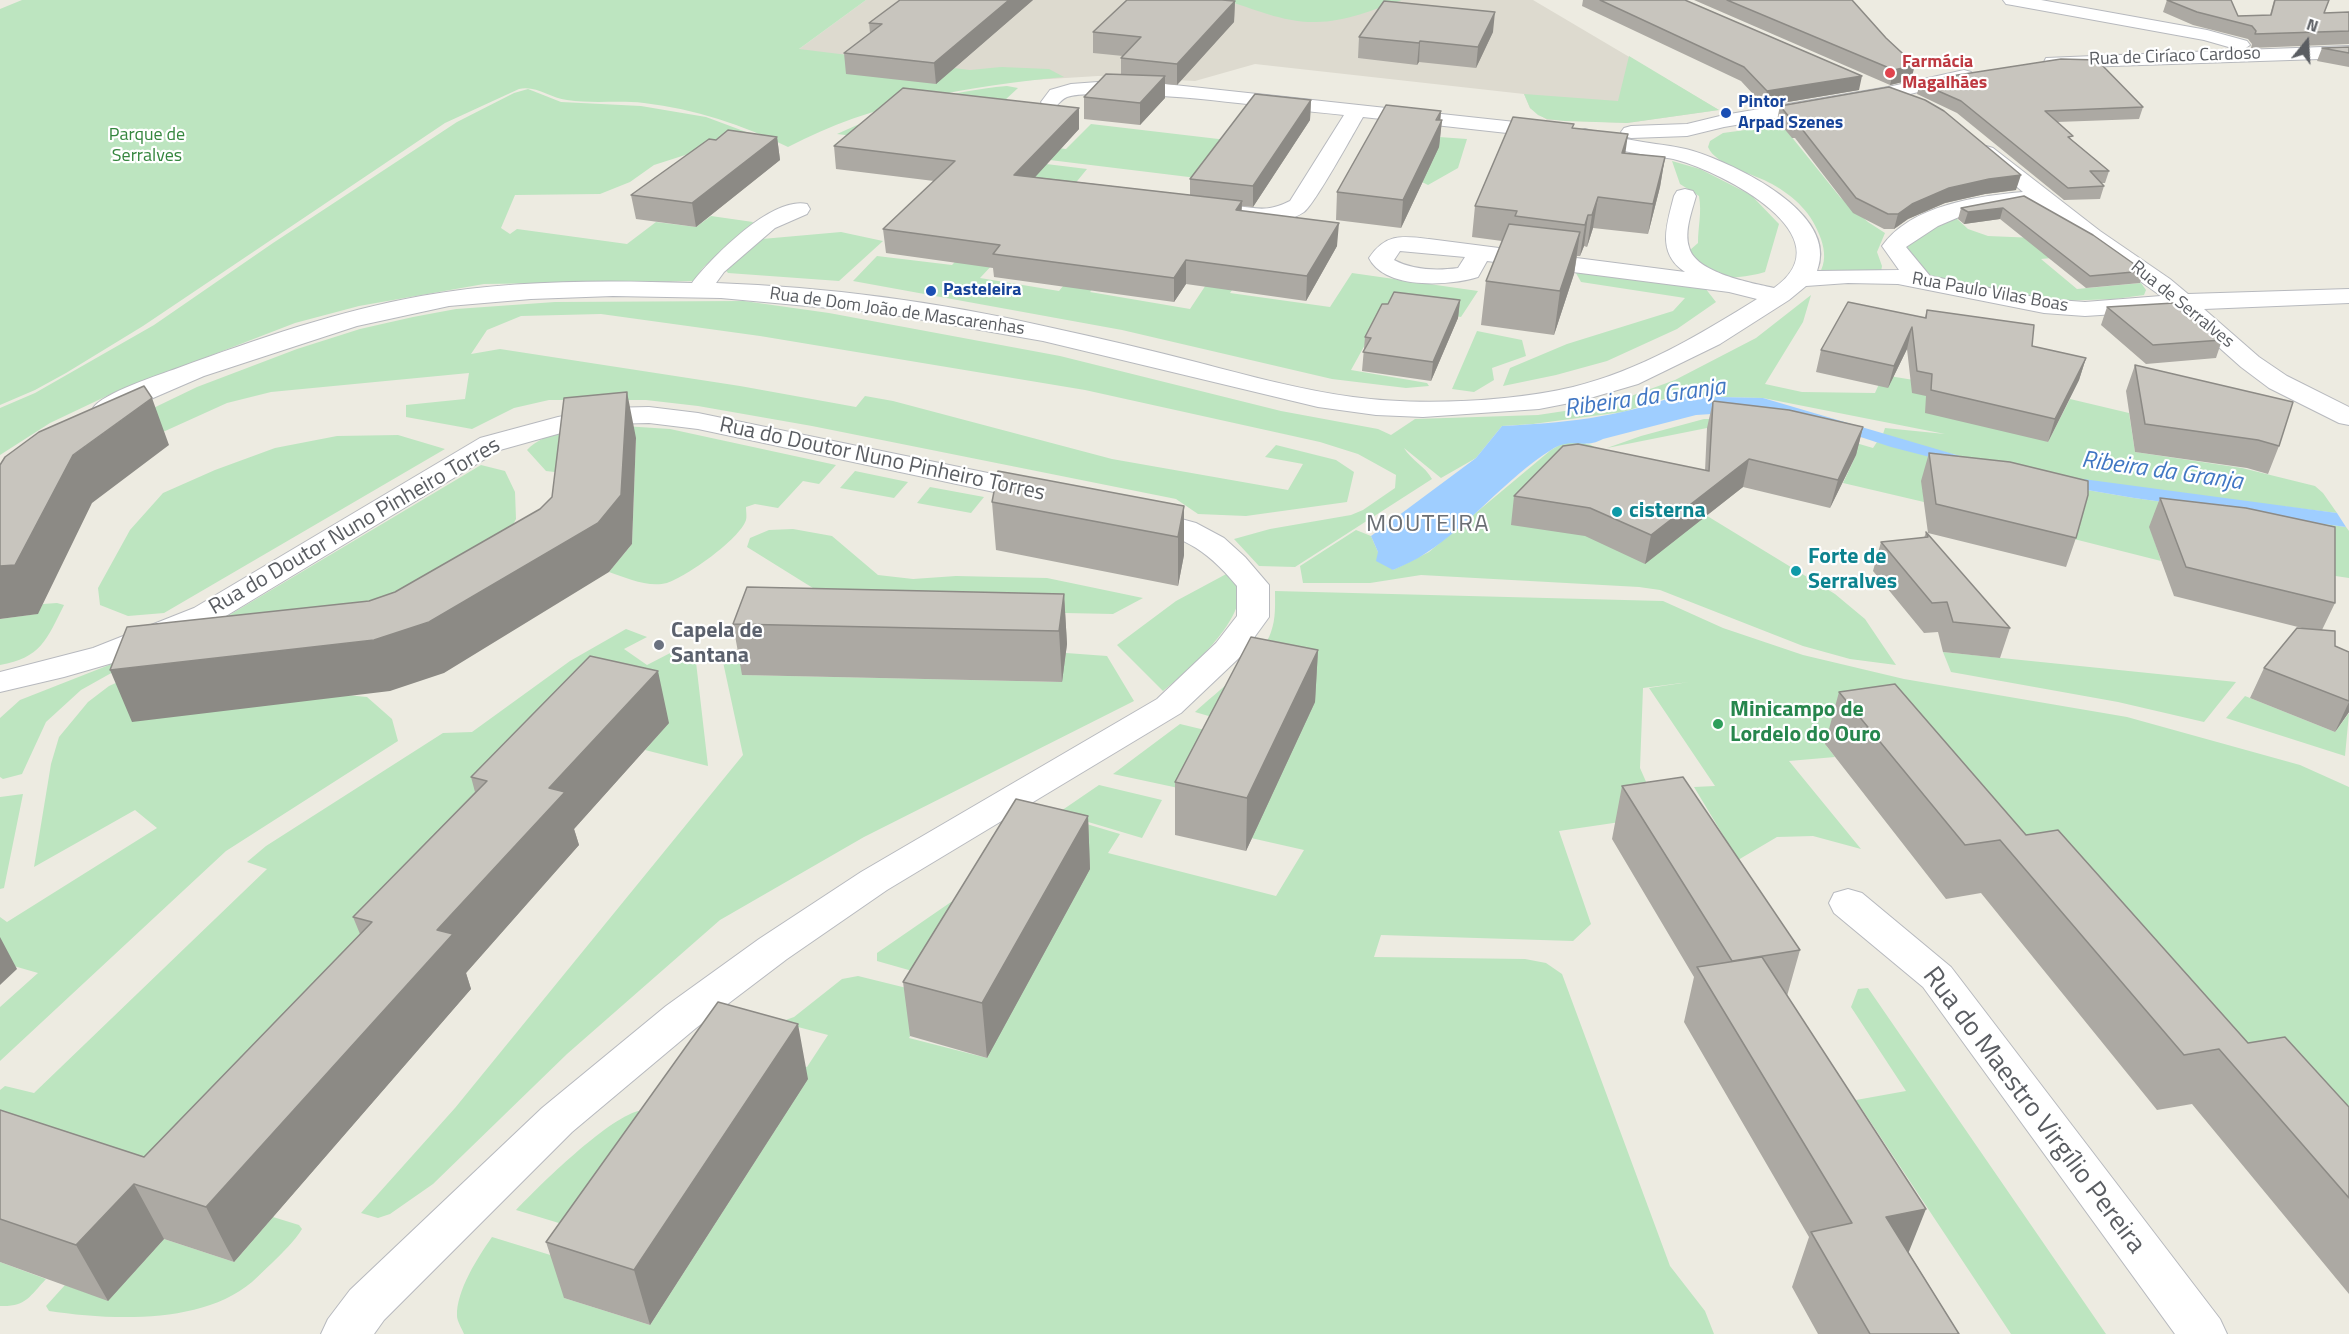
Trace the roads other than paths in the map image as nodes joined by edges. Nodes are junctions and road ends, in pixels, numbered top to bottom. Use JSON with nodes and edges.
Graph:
{"nodes":[{"id":1,"x":2012,"y":0,"type":"edge"},
{"id":2,"x":2349,"y":52,"type":"edge"},
{"id":3,"x":2311,"y":53,"type":"junction"},
{"id":4,"x":2268,"y":54,"type":"junction"},
{"id":5,"x":2030,"y":66,"type":"edge"},
{"id":6,"x":1914,"y":68,"type":"edge"},
{"id":7,"x":2349,"y":71,"type":"edge"},
{"id":8,"x":1985,"y":72,"type":"edge"},
{"id":9,"x":1855,"y":79,"type":"edge"},
{"id":10,"x":1930,"y":83,"type":"junction"},
{"id":11,"x":1888,"y":93,"type":"junction"},
{"id":12,"x":1051,"y":102,"type":"edge"},
{"id":13,"x":1919,"y":104,"type":"edge"},
{"id":14,"x":1357,"y":111,"type":"junction"},
{"id":15,"x":1687,"y":130,"type":"junction"},
{"id":16,"x":1585,"y":135,"type":"junction"},
{"id":17,"x":1967,"y":136,"type":"edge"},
{"id":18,"x":1686,"y":156,"type":"junction"},
{"id":19,"x":1685,"y":196,"type":"dead end"},
{"id":20,"x":2041,"y":197,"type":"junction"},
{"id":21,"x":800,"y":209,"type":"dead end"},
{"id":22,"x":1211,"y":210,"type":"edge"},
{"id":23,"x":1478,"y":253,"type":"dead end"},
{"id":24,"x":1799,"y":280,"type":"junction"},
{"id":25,"x":1922,"y":282,"type":"junction"},
{"id":26,"x":1729,"y":285,"type":"junction"},
{"id":27,"x":700,"y":289,"type":"junction"},
{"id":28,"x":1778,"y":296,"type":"junction"},
{"id":29,"x":2349,"y":296,"type":"edge"},
{"id":30,"x":2182,"y":302,"type":"junction"},
{"id":31,"x":2349,"y":417,"type":"edge"},
{"id":32,"x":85,"y":419,"type":"edge"},
{"id":33,"x":1071,"y":500,"type":"edge"},
{"id":34,"x":1113,"y":510,"type":"edge"},
{"id":35,"x":0,"y":682,"type":"edge"},
{"id":36,"x":1848,"y":903,"type":"dead end"},
{"id":37,"x":345,"y":1334,"type":"edge"},
{"id":38,"x":2203,"y":1334,"type":"edge"}],
"edges":[{"from":1,"to":4,"type":"street"},
{"from":2,"to":3,"type":"street","name":"Rua de Ciríaco Cardoso"},
{"from":3,"to":4,"type":"street","name":"Rua de Ciríaco Cardoso"},
{"from":3,"to":7,"type":"street"},
{"from":4,"to":5,"type":"street","name":"Rua de Ciríaco Cardoso"},
{"from":6,"to":10,"type":"street"},
{"from":8,"to":10,"type":"street"},
{"from":9,"to":11,"type":"street"},
{"from":10,"to":11,"type":"street"},
{"from":11,"to":13,"type":"street"},
{"from":11,"to":15,"type":"street"},
{"from":12,"to":14,"type":"street"},
{"from":14,"to":16,"type":"street"},
{"from":14,"to":22,"type":"street"},
{"from":15,"to":16,"type":"street"},
{"from":15,"to":18,"type":"street"},
{"from":16,"to":18,"type":"street"},
{"from":17,"to":20,"type":"street","name":"Rua de Serralves"},
{"from":18,"to":24,"type":"street"},
{"from":19,"to":26,"type":"street"},
{"from":20,"to":25,"type":"street"},
{"from":20,"to":30,"type":"street","name":"Rua de Serralves"},
{"from":21,"to":27,"type":"street"},
{"from":23,"to":26,"type":"street"},
{"from":24,"to":25,"type":"street","name":"Rua Paulo Vilas Boas"},
{"from":24,"to":28,"type":"street","name":"Rua de Dom João de Mascarenhas"},
{"from":25,"to":30,"type":"street","name":"Rua Paulo Vilas Boas"},
{"from":26,"to":28,"type":"street"},
{"from":27,"to":28,"type":"street","name":"Rua de Dom João de Mascarenhas"},
{"from":27,"to":32,"type":"street","name":"Rua de Dom João de Mascarenhas"},
{"from":29,"to":30,"type":"street","name":"Rua Paulo Vilas Boas"},
{"from":30,"to":31,"type":"street","name":"Rua de Serralves"},
{"from":33,"to":35,"type":"street","name":"Rua do Doutor Nuno Pinheiro Torres"},
{"from":34,"to":37,"type":"street"},
{"from":36,"to":38,"type":"street","name":"Rua do Maestro Virgílio Pereira"}]}
